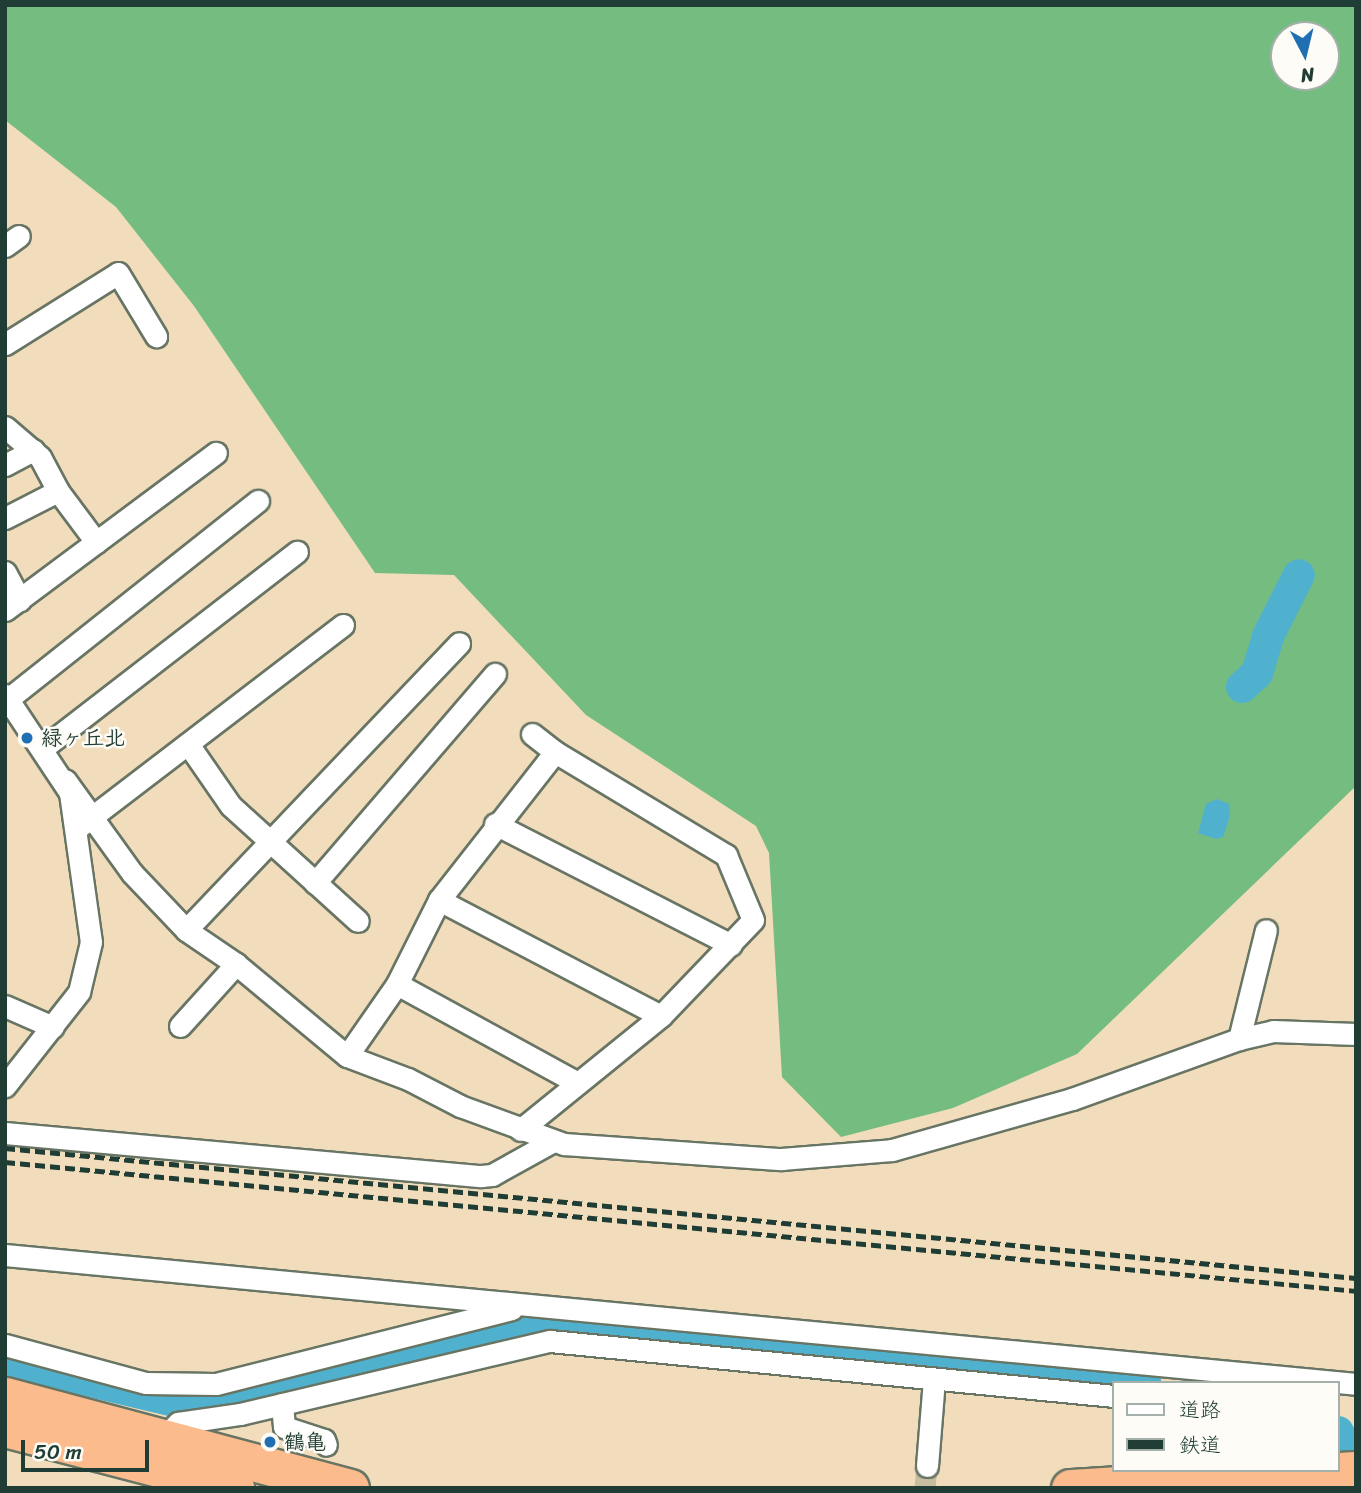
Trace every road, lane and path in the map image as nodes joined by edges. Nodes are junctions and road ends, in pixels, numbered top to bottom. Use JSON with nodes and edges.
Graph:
{"nodes":[{"id":1,"x":156,"y":336,"type":"dead end"},
{"id":2,"x":5,"y":344,"type":"edge"},
{"id":3,"x":5,"y":427,"type":"edge"},
{"id":4,"x":33,"y":450,"type":"junction"},
{"id":5,"x":216,"y":453,"type":"dead end"},
{"id":6,"x":5,"y":465,"type":"edge"},
{"id":7,"x":58,"y":491,"type":"junction"},
{"id":8,"x":258,"y":502,"type":"dead end"},
{"id":9,"x":5,"y":518,"type":"edge"},
{"id":10,"x":96,"y":542,"type":"junction"},
{"id":11,"x":297,"y":552,"type":"dead end"},
{"id":12,"x":5,"y":572,"type":"edge"},
{"id":13,"x":13,"y":605,"type":"edge"},
{"id":14,"x":343,"y":625,"type":"dead end"},
{"id":15,"x":459,"y":643,"type":"dead end"},
{"id":16,"x":495,"y":674,"type":"dead end"},
{"id":17,"x":7,"y":697,"type":"edge"},
{"id":18,"x":531,"y":734,"type":"dead end"},
{"id":19,"x":188,"y":744,"type":"junction"},
{"id":20,"x":43,"y":748,"type":"junction"},
{"id":21,"x":555,"y":752,"type":"junction"},
{"id":22,"x":84,"y":822,"type":"junction"},
{"id":23,"x":495,"y":824,"type":"junction"},
{"id":24,"x":266,"y":841,"type":"junction"},
{"id":25,"x":315,"y":883,"type":"junction"},
{"id":26,"x":439,"y":900,"type":"junction"},
{"id":27,"x":358,"y":921,"type":"dead end"},
{"id":28,"x":186,"y":930,"type":"junction"},
{"id":29,"x":1266,"y":930,"type":"dead end"},
{"id":30,"x":731,"y":945,"type":"junction"},
{"id":31,"x":236,"y":964,"type":"junction"},
{"id":32,"x":397,"y":984,"type":"junction"},
{"id":33,"x":5,"y":1006,"type":"edge"},
{"id":34,"x":661,"y":1016,"type":"junction"},
{"id":35,"x":180,"y":1026,"type":"dead end"},
{"id":36,"x":53,"y":1027,"type":"junction"},
{"id":37,"x":1356,"y":1034,"type":"edge"},
{"id":38,"x":1239,"y":1039,"type":"junction"},
{"id":39,"x":347,"y":1056,"type":"junction"},
{"id":40,"x":576,"y":1082,"type":"junction"},
{"id":41,"x":5,"y":1086,"type":"edge"},
{"id":42,"x":520,"y":1130,"type":"junction"},
{"id":43,"x":5,"y":1133,"type":"edge"},
{"id":44,"x":553,"y":1141,"type":"junction"},
{"id":45,"x":5,"y":1255,"type":"edge"},
{"id":46,"x":515,"y":1309,"type":"junction"},
{"id":47,"x":5,"y":1345,"type":"edge"},
{"id":48,"x":514,"y":1348,"type":"junction"},
{"id":49,"x":1235,"y":1376,"type":"edge"},
{"id":50,"x":934,"y":1378,"type":"junction"},
{"id":51,"x":1311,"y":1381,"type":"edge"},
{"id":52,"x":5,"y":1396,"type":"edge"},
{"id":53,"x":1112,"y":1396,"type":"edge"},
{"id":54,"x":282,"y":1404,"type":"junction"},
{"id":55,"x":5,"y":1428,"type":"edge"},
{"id":56,"x":326,"y":1445,"type":"dead end"},
{"id":57,"x":165,"y":1466,"type":"edge"},
{"id":58,"x":927,"y":1466,"type":"tunnel mouth"},
{"id":59,"x":1311,"y":1472,"type":"edge"},
{"id":60,"x":235,"y":1488,"type":"edge"},
{"id":61,"x":350,"y":1488,"type":"edge"},
{"id":62,"x":1070,"y":1488,"type":"edge"}],
"edges":[{"from":1,"to":2,"type":"street"},
{"from":3,"to":4,"type":"street"},
{"from":4,"to":6,"type":"street"},
{"from":4,"to":7,"type":"street"},
{"from":5,"to":10,"type":"street"},
{"from":7,"to":9,"type":"street"},
{"from":7,"to":10,"type":"street"},
{"from":8,"to":17,"type":"street"},
{"from":10,"to":13,"type":"street"},
{"from":11,"to":20,"type":"street"},
{"from":12,"to":13,"type":"street"},
{"from":14,"to":19,"type":"street"},
{"from":15,"to":24,"type":"street"},
{"from":16,"to":25,"type":"street"},
{"from":17,"to":20,"type":"street"},
{"from":18,"to":21,"type":"street"},
{"from":19,"to":22,"type":"street"},
{"from":19,"to":24,"type":"street"},
{"from":20,"to":22,"type":"street"},
{"from":21,"to":23,"type":"street"},
{"from":21,"to":30,"type":"street"},
{"from":22,"to":28,"type":"street"},
{"from":22,"to":36,"type":"street"},
{"from":23,"to":26,"type":"street"},
{"from":23,"to":30,"type":"street"},
{"from":24,"to":25,"type":"street"},
{"from":24,"to":28,"type":"street"},
{"from":25,"to":27,"type":"street"},
{"from":26,"to":32,"type":"street"},
{"from":26,"to":34,"type":"street"},
{"from":28,"to":31,"type":"street"},
{"from":29,"to":38,"type":"street"},
{"from":30,"to":34,"type":"street"},
{"from":31,"to":35,"type":"street"},
{"from":31,"to":39,"type":"street"},
{"from":32,"to":39,"type":"street"},
{"from":32,"to":40,"type":"street"},
{"from":33,"to":36,"type":"street"},
{"from":34,"to":40,"type":"street"},
{"from":36,"to":41,"type":"street"},
{"from":37,"to":38,"type":"street"},
{"from":38,"to":44,"type":"street"},
{"from":39,"to":42,"type":"street"},
{"from":40,"to":42,"type":"street"},
{"from":42,"to":44,"type":"street"},
{"from":43,"to":44,"type":"street"},
{"from":45,"to":46,"type":"street"},
{"from":46,"to":47,"type":"street"},
{"from":46,"to":48,"type":"street"},
{"from":46,"to":49,"type":"street"},
{"from":48,"to":50,"type":"street"},
{"from":48,"to":54,"type":"street"},
{"from":49,"to":51,"type":"street"},
{"from":50,"to":53,"type":"street"},
{"from":50,"to":58,"type":"street"},
{"from":52,"to":57,"type":"highway"},
{"from":54,"to":56,"type":"street"},
{"from":54,"to":57,"type":"street"},
{"from":55,"to":57,"type":"highway"},
{"from":57,"to":60,"type":"highway"},
{"from":57,"to":61,"type":"highway"},
{"from":59,"to":62,"type":"highway"}]}
